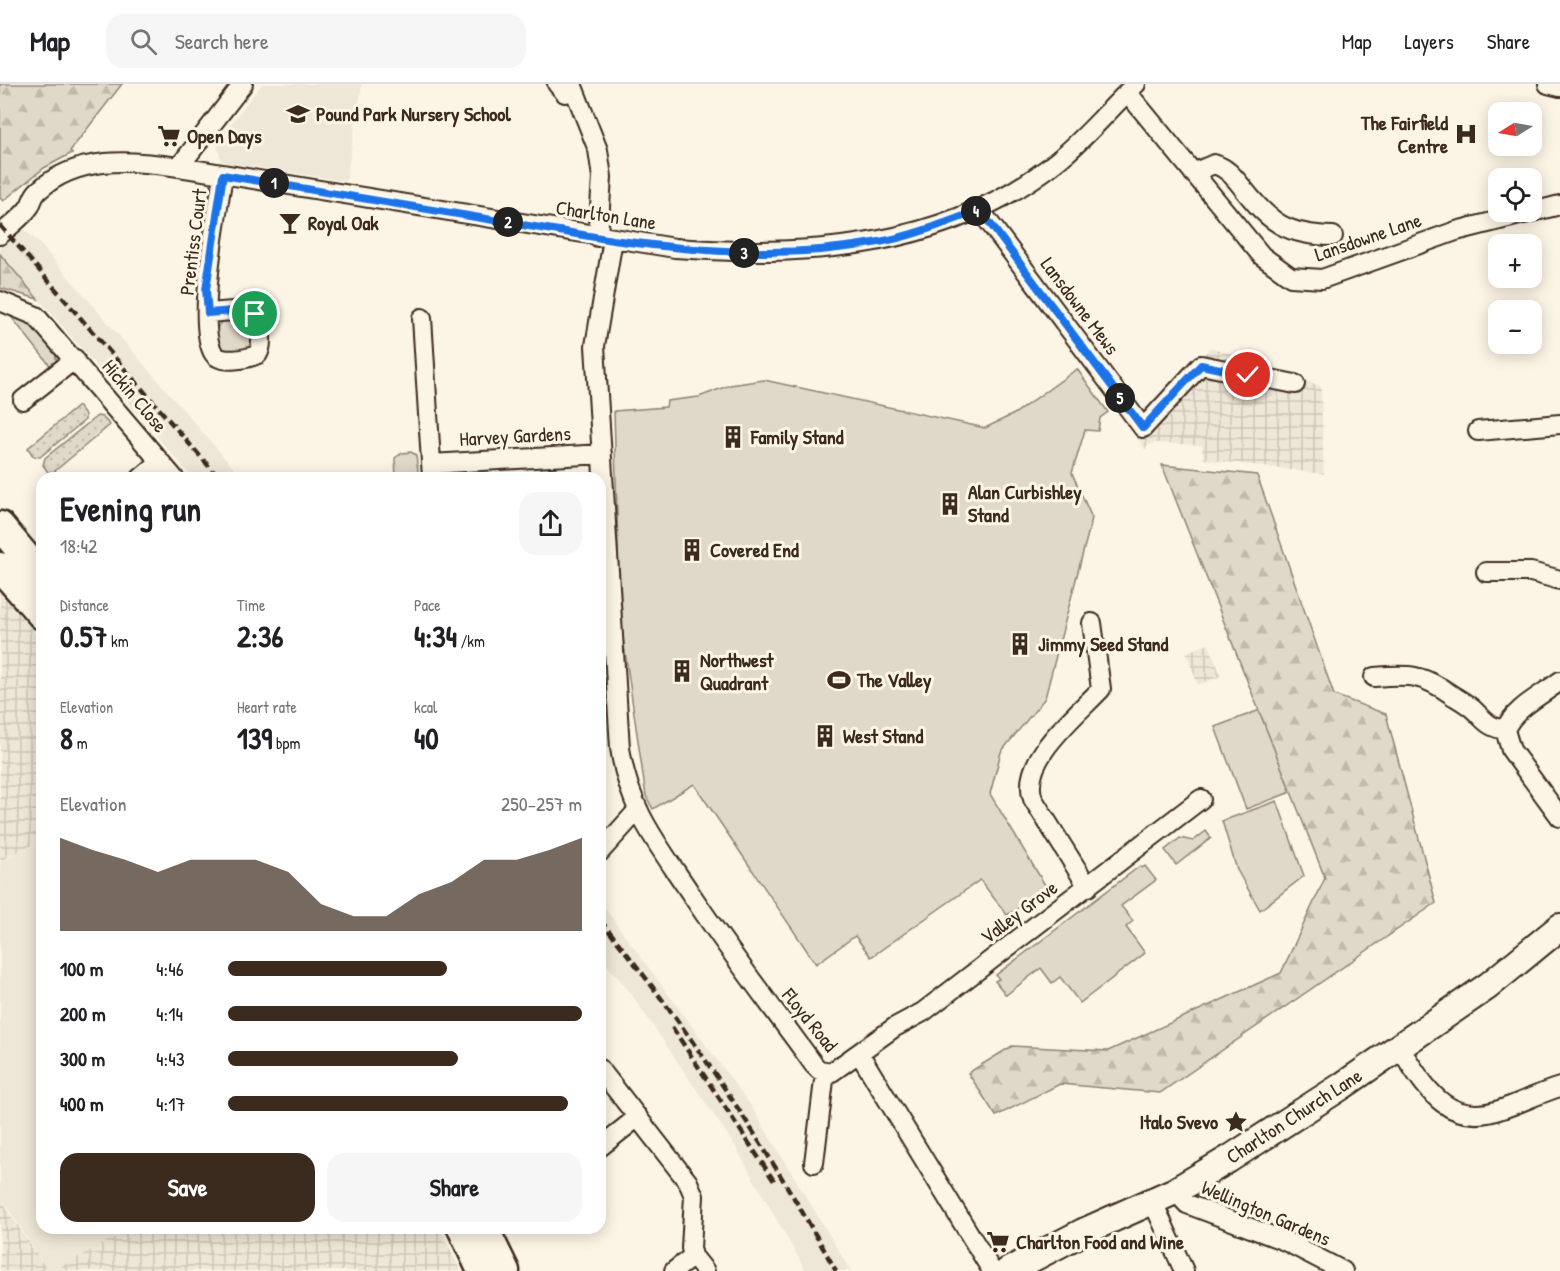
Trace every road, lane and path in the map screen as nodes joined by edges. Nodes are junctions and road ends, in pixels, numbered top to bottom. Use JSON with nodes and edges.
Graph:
{"nodes":[{"id":1,"x":243,"y":84,"type":"edge"},
{"id":2,"x":557,"y":84,"type":"edge"},
{"id":3,"x":1548,"y":84,"type":"edge"},
{"id":4,"x":573,"y":87,"type":"edge"},
{"id":5,"x":1560,"y":87,"type":"edge"},
{"id":6,"x":1131,"y":88,"type":"edge"},
{"id":7,"x":179,"y":167,"type":"junction"},
{"id":8,"x":1193,"y":173,"type":"junction"},
{"id":9,"x":223,"y":175,"type":"junction"},
{"id":10,"x":33,"y":196,"type":"junction"},
{"id":11,"x":1560,"y":205,"type":"edge"},
{"id":12,"x":980,"y":210,"type":"junction"},
{"id":13,"x":0,"y":221,"type":"edge"},
{"id":14,"x":0,"y":236,"type":"edge"},
{"id":15,"x":1333,"y":236,"type":"dead end"},
{"id":16,"x":606,"y":238,"type":"junction"},
{"id":17,"x":0,"y":301,"type":"edge"},
{"id":18,"x":208,"y":313,"type":"dead end"},
{"id":19,"x":422,"y":318,"type":"dead end"},
{"id":20,"x":75,"y":359,"type":"junction"},
{"id":21,"x":1295,"y":384,"type":"dead end"},
{"id":22,"x":23,"y":400,"type":"dead end"},
{"id":23,"x":1560,"y":424,"type":"edge"},
{"id":24,"x":1478,"y":432,"type":"dead end"},
{"id":25,"x":602,"y":454,"type":"junction"},
{"id":26,"x":160,"y":462,"type":"junction"},
{"id":27,"x":431,"y":471,"type":"edge"},
{"id":28,"x":148,"y":472,"type":"edge"},
{"id":29,"x":169,"y":472,"type":"edge"},
{"id":30,"x":602,"y":472,"type":"edge"},
{"id":31,"x":0,"y":526,"type":"edge"},
{"id":32,"x":0,"y":567,"type":"edge"},
{"id":33,"x":36,"y":569,"type":"edge"},
{"id":34,"x":1486,"y":572,"type":"dead end"},
{"id":35,"x":1560,"y":580,"type":"edge"},
{"id":36,"x":36,"y":608,"type":"edge"},
{"id":37,"x":1092,"y":623,"type":"dead end"},
{"id":38,"x":606,"y":628,"type":"edge"},
{"id":39,"x":1374,"y":677,"type":"dead end"},
{"id":40,"x":1560,"y":681,"type":"edge"},
{"id":41,"x":609,"y":707,"type":"edge"},
{"id":42,"x":1505,"y":730,"type":"junction"},
{"id":43,"x":1201,"y":800,"type":"dead end"},
{"id":44,"x":637,"y":811,"type":"junction"},
{"id":45,"x":1560,"y":817,"type":"edge"},
{"id":46,"x":606,"y":845,"type":"edge"},
{"id":47,"x":1088,"y":887,"type":"junction"},
{"id":48,"x":1560,"y":927,"type":"edge"},
{"id":49,"x":1399,"y":1047,"type":"junction"},
{"id":50,"x":859,"y":1053,"type":"junction"},
{"id":51,"x":825,"y":1072,"type":"junction"},
{"id":52,"x":606,"y":1077,"type":"edge"},
{"id":53,"x":1560,"y":1087,"type":"edge"},
{"id":54,"x":638,"y":1117,"type":"junction"},
{"id":55,"x":606,"y":1142,"type":"edge"},
{"id":56,"x":814,"y":1163,"type":"dead end"},
{"id":57,"x":1164,"y":1196,"type":"junction"},
{"id":58,"x":465,"y":1234,"type":"edge"},
{"id":59,"x":487,"y":1234,"type":"edge"},
{"id":60,"x":693,"y":1256,"type":"junction"},
{"id":61,"x":482,"y":1271,"type":"edge"},
{"id":62,"x":505,"y":1271,"type":"edge"},
{"id":63,"x":674,"y":1271,"type":"edge"},
{"id":64,"x":705,"y":1271,"type":"edge"},
{"id":65,"x":992,"y":1271,"type":"edge"},
{"id":66,"x":1008,"y":1271,"type":"edge"},
{"id":67,"x":1184,"y":1271,"type":"edge"},
{"id":68,"x":1343,"y":1271,"type":"edge"}],
"edges":[{"from":1,"to":7,"type":"street"},
{"from":2,"to":4,"type":"street"},
{"from":3,"to":5,"type":"street"},
{"from":4,"to":16,"type":"street"},
{"from":6,"to":8,"type":"street","name":"Lansdowne Lane"},
{"from":6,"to":12,"type":"street","name":"Charlton Lane"},
{"from":7,"to":9,"type":"street","name":"Charlton Lane"},
{"from":7,"to":10,"type":"street","name":"Charlton Lane"},
{"from":8,"to":11,"type":"street","name":"Lansdowne Lane"},
{"from":8,"to":15,"type":"street"},
{"from":9,"to":16,"type":"street","name":"Charlton Lane"},
{"from":9,"to":18,"type":"street","name":"Prentiss Court"},
{"from":10,"to":13,"type":"street","name":"Charlton Lane"},
{"from":10,"to":14,"type":"street","name":"Charlton Lane"},
{"from":12,"to":16,"type":"street","name":"Charlton Lane"},
{"from":12,"to":21,"type":"street","name":"Lansdowne Mews"},
{"from":16,"to":25,"type":"street"},
{"from":17,"to":20,"type":"street","name":"Hickin Close"},
{"from":19,"to":27,"type":"street","name":"Harvey Gardens"},
{"from":20,"to":22,"type":"street","name":"Hickin Close"},
{"from":20,"to":26,"type":"street","name":"Hickin Close"},
{"from":23,"to":24,"type":"street"},
{"from":25,"to":27,"type":"street","name":"Harvey Gardens"},
{"from":25,"to":30,"type":"street"},
{"from":26,"to":28,"type":"street","name":"Hickin Close"},
{"from":26,"to":29,"type":"street","name":"Hickin Close"},
{"from":31,"to":33,"type":"main road"},
{"from":32,"to":36,"type":"main road"},
{"from":34,"to":35,"type":"street"},
{"from":37,"to":47,"type":"street"},
{"from":38,"to":41,"type":"street"},
{"from":39,"to":42,"type":"street"},
{"from":40,"to":42,"type":"street"},
{"from":41,"to":44,"type":"street"},
{"from":42,"to":45,"type":"street"},
{"from":43,"to":47,"type":"street","name":"Valley Grove"},
{"from":44,"to":46,"type":"street"},
{"from":44,"to":51,"type":"street","name":"Floyd Road"},
{"from":47,"to":50,"type":"street","name":"Valley Grove"},
{"from":48,"to":49,"type":"street","name":"Charlton Church Lane"},
{"from":49,"to":53,"type":"street"},
{"from":49,"to":57,"type":"street","name":"Charlton Church Lane"},
{"from":50,"to":51,"type":"street","name":"Floyd Road"},
{"from":50,"to":65,"type":"street","name":"Floyd Road"},
{"from":51,"to":56,"type":"street"},
{"from":52,"to":54,"type":"street"},
{"from":54,"to":55,"type":"street"},
{"from":54,"to":60,"type":"street"},
{"from":57,"to":66,"type":"street","name":"Charlton Church Lane"},
{"from":57,"to":67,"type":"street"},
{"from":57,"to":68,"type":"street","name":"Wellington Gardens"},
{"from":58,"to":61,"type":"main road"},
{"from":59,"to":62,"type":"main road"},
{"from":60,"to":63,"type":"street"},
{"from":60,"to":64,"type":"street"}]}
